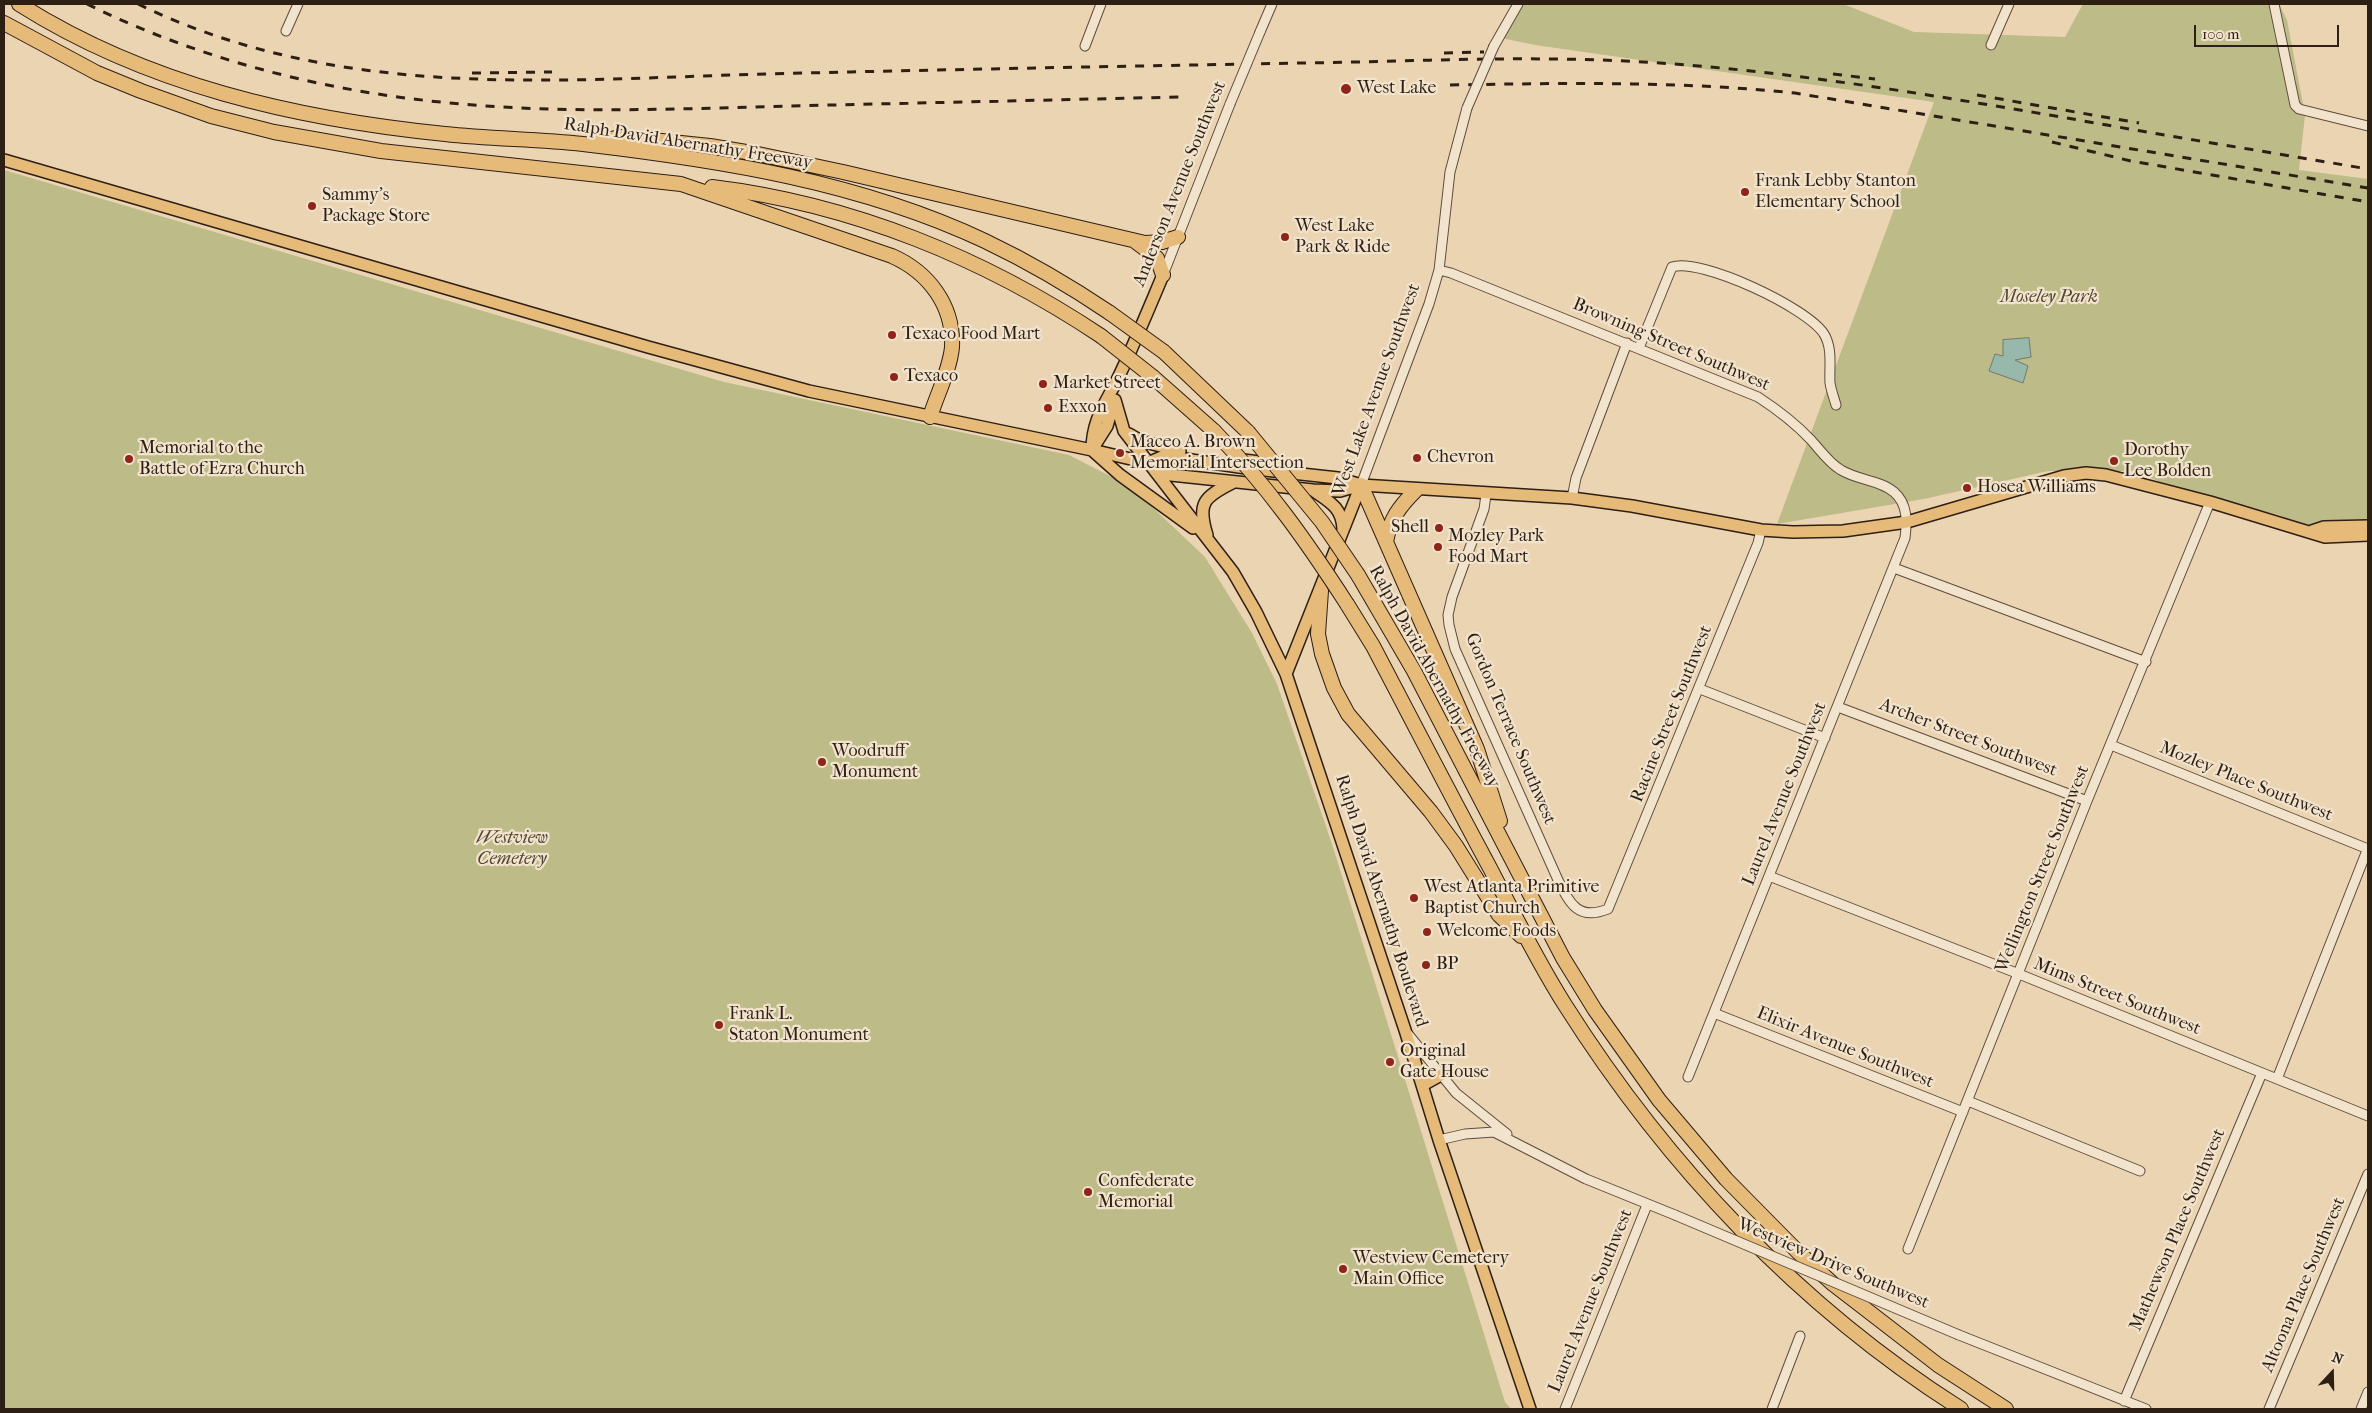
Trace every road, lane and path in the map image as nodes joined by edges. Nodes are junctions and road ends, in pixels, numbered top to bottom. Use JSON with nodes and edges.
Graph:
{"nodes":[{"id":1,"x":19,"y":4,"type":"edge"},
{"id":2,"x":298,"y":4,"type":"edge"},
{"id":3,"x":1100,"y":4,"type":"edge"},
{"id":4,"x":1272,"y":4,"type":"edge"},
{"id":5,"x":1518,"y":4,"type":"edge"},
{"id":6,"x":2008,"y":4,"type":"edge"},
{"id":7,"x":2274,"y":4,"type":"edge"},
{"id":8,"x":4,"y":23,"type":"edge"},
{"id":9,"x":286,"y":31,"type":"dead end"},
{"id":10,"x":1991,"y":45,"type":"dead end"},
{"id":11,"x":1085,"y":46,"type":"dead end"},
{"id":12,"x":2368,"y":126,"type":"edge"},
{"id":13,"x":582,"y":144,"type":"junction"},
{"id":14,"x":4,"y":160,"type":"edge"},
{"id":15,"x":681,"y":184,"type":"junction"},
{"id":16,"x":1178,"y":237,"type":"junction"},
{"id":17,"x":1135,"y":241,"type":"junction"},
{"id":18,"x":1438,"y":270,"type":"junction"},
{"id":19,"x":1163,"y":275,"type":"junction"},
{"id":20,"x":1627,"y":343,"type":"junction"},
{"id":21,"x":1639,"y":348,"type":"junction"},
{"id":22,"x":1119,"y":376,"type":"junction"},
{"id":23,"x":1115,"y":400,"type":"junction"},
{"id":24,"x":1836,"y":405,"type":"dead end"},
{"id":25,"x":930,"y":417,"type":"junction"},
{"id":26,"x":1124,"y":431,"type":"junction"},
{"id":27,"x":1092,"y":450,"type":"junction"},
{"id":28,"x":1148,"y":463,"type":"junction"},
{"id":29,"x":1232,"y":483,"type":"junction"},
{"id":30,"x":1361,"y":485,"type":"junction"},
{"id":31,"x":1313,"y":490,"type":"junction"},
{"id":32,"x":1416,"y":490,"type":"junction"},
{"id":33,"x":1486,"y":494,"type":"junction"},
{"id":34,"x":1572,"y":498,"type":"junction"},
{"id":35,"x":2210,"y":502,"type":"junction"},
{"id":36,"x":1907,"y":522,"type":"junction"},
{"id":37,"x":2368,"y":526,"type":"edge"},
{"id":38,"x":1761,"y":530,"type":"junction"},
{"id":39,"x":1343,"y":531,"type":"junction"},
{"id":40,"x":2312,"y":531,"type":"junction"},
{"id":41,"x":2368,"y":535,"type":"edge"},
{"id":42,"x":1209,"y":540,"type":"junction"},
{"id":43,"x":1386,"y":542,"type":"junction"},
{"id":44,"x":1894,"y":568,"type":"junction"},
{"id":45,"x":1320,"y":590,"type":"junction"},
{"id":46,"x":2146,"y":662,"type":"junction"},
{"id":47,"x":1286,"y":674,"type":"junction"},
{"id":48,"x":1700,"y":689,"type":"junction"},
{"id":49,"x":1838,"y":707,"type":"junction"},
{"id":50,"x":1825,"y":738,"type":"junction"},
{"id":51,"x":2111,"y":745,"type":"junction"},
{"id":52,"x":2087,"y":801,"type":"junction"},
{"id":53,"x":2368,"y":849,"type":"edge"},
{"id":54,"x":1509,"y":851,"type":"junction"},
{"id":55,"x":1769,"y":876,"type":"junction"},
{"id":56,"x":1608,"y":909,"type":"joint"},
{"id":57,"x":1530,"y":944,"type":"junction"},
{"id":58,"x":2019,"y":974,"type":"junction"},
{"id":59,"x":1714,"y":1013,"type":"junction"},
{"id":60,"x":1405,"y":1030,"type":"junction"},
{"id":61,"x":2262,"y":1073,"type":"junction"},
{"id":62,"x":1441,"y":1075,"type":"junction"},
{"id":63,"x":1688,"y":1078,"type":"dead end"},
{"id":64,"x":2278,"y":1079,"type":"junction"},
{"id":65,"x":1423,"y":1085,"type":"junction"},
{"id":66,"x":1968,"y":1101,"type":"junction"},
{"id":67,"x":1963,"y":1112,"type":"junction"},
{"id":68,"x":2368,"y":1116,"type":"edge"},
{"id":69,"x":1439,"y":1140,"type":"junction"},
{"id":70,"x":1513,"y":1140,"type":"junction"},
{"id":71,"x":2140,"y":1172,"type":"dead end"},
{"id":72,"x":2368,"y":1174,"type":"edge"},
{"id":73,"x":1647,"y":1205,"type":"junction"},
{"id":74,"x":1908,"y":1249,"type":"dead end"},
{"id":75,"x":1800,"y":1336,"type":"dead end"},
{"id":76,"x":2368,"y":1392,"type":"edge"},
{"id":77,"x":2124,"y":1400,"type":"junction"},
{"id":78,"x":1530,"y":1409,"type":"edge"},
{"id":79,"x":1565,"y":1409,"type":"edge"},
{"id":80,"x":1772,"y":1409,"type":"edge"},
{"id":81,"x":1961,"y":1409,"type":"edge"},
{"id":82,"x":2006,"y":1409,"type":"edge"},
{"id":83,"x":2146,"y":1409,"type":"edge"},
{"id":84,"x":2269,"y":1409,"type":"edge"},
{"id":85,"x":2361,"y":1409,"type":"edge"}],
"edges":[{"from":1,"to":13,"type":"highway","name":"Ralph David Abernathy Freeway"},
{"from":2,"to":9,"type":"street"},
{"from":3,"to":11,"type":"street"},
{"from":4,"to":16,"type":"street","name":"Anderson Avenue Southwest","bridge":true},
{"from":5,"to":18,"type":"street","name":"West Lake Avenue Southwest","bridge":true},
{"from":6,"to":10,"type":"street"},
{"from":7,"to":12,"type":"street"},
{"from":8,"to":15,"type":"highway"},
{"from":13,"to":17,"type":"highway"},
{"from":13,"to":54,"type":"highway","name":"Ralph David Abernathy Freeway","bridge":true},
{"from":14,"to":25,"type":"main road"},
{"from":15,"to":25,"type":"highway"},
{"from":15,"to":57,"type":"highway","bridge":true},
{"from":16,"to":17,"type":"highway"},
{"from":16,"to":19,"type":"street","name":"Anderson Avenue Southwest"},
{"from":17,"to":19,"type":"highway"},
{"from":18,"to":20,"type":"street","name":"Browning Street Southwest"},
{"from":18,"to":30,"type":"street","name":"West Lake Avenue Southwest"},
{"from":19,"to":22,"type":"main road","name":"Anderson Avenue Southwest"},
{"from":20,"to":21,"type":"street","name":"Browning Street Southwest"},
{"from":20,"to":34,"type":"street"},
{"from":21,"to":24,"type":"street"},
{"from":21,"to":36,"type":"street","name":"Browning Street Southwest"},
{"from":22,"to":23,"type":"main road","name":"Anderson Avenue Southwest"},
{"from":22,"to":27,"type":"main road","name":"Anderson Avenue Southwest"},
{"from":23,"to":26,"type":"main road"},
{"from":23,"to":27,"type":"main road","name":"Anderson Avenue Southwest"},
{"from":25,"to":27,"type":"main road"},
{"from":26,"to":28,"type":"main road","name":"Ralph David Abernathy Boulevard"},
{"from":26,"to":30,"type":"main road"},
{"from":27,"to":28,"type":"main road"},
{"from":27,"to":42,"type":"main road"},
{"from":28,"to":29,"type":"main road"},
{"from":28,"to":30,"type":"main road"},
{"from":28,"to":42,"type":"main road","name":"Ralph David Abernathy Boulevard"},
{"from":29,"to":31,"type":"main road"},
{"from":29,"to":42,"type":"main road"},
{"from":30,"to":31,"type":"main road"},
{"from":30,"to":32,"type":"main road"},
{"from":30,"to":39,"type":"main road","name":"West Lake Avenue Southwest"},
{"from":30,"to":43,"type":"highway"},
{"from":31,"to":39,"type":"main road"},
{"from":32,"to":33,"type":"main road"},
{"from":32,"to":43,"type":"highway"},
{"from":33,"to":34,"type":"main road"},
{"from":33,"to":56,"type":"street","name":"Gordon Terrace Southwest"},
{"from":34,"to":38,"type":"main road"},
{"from":35,"to":36,"type":"main road"},
{"from":35,"to":40,"type":"main road"},
{"from":35,"to":46,"type":"street","name":"Wellington Street Southwest"},
{"from":36,"to":38,"type":"main road"},
{"from":36,"to":44,"type":"street","name":"Laurel Avenue Southwest"},
{"from":37,"to":40,"type":"main road"},
{"from":38,"to":48,"type":"street","name":"Racine Street Southwest"},
{"from":39,"to":45,"type":"main road","name":"West Lake Avenue Southwest"},
{"from":40,"to":41,"type":"main road"},
{"from":42,"to":47,"type":"main road","name":"Ralph David Abernathy Boulevard"},
{"from":43,"to":54,"type":"highway"},
{"from":44,"to":46,"type":"street"},
{"from":44,"to":49,"type":"street","name":"Laurel Avenue Southwest"},
{"from":45,"to":47,"type":"main road","name":"West Lake Avenue Southwest"},
{"from":45,"to":57,"type":"highway"},
{"from":46,"to":51,"type":"street","name":"Wellington Street Southwest"},
{"from":47,"to":60,"type":"main road","name":"Ralph David Abernathy Boulevard"},
{"from":48,"to":50,"type":"street"},
{"from":48,"to":56,"type":"street","name":"Racine Street Southwest"},
{"from":49,"to":50,"type":"street","name":"Laurel Avenue Southwest"},
{"from":49,"to":52,"type":"street","name":"Archer Street Southwest"},
{"from":50,"to":55,"type":"street","name":"Laurel Avenue Southwest"},
{"from":51,"to":52,"type":"street","name":"Wellington Street Southwest"},
{"from":51,"to":53,"type":"street","name":"Mozley Place Southwest"},
{"from":52,"to":58,"type":"street","name":"Wellington Street Southwest"},
{"from":53,"to":64,"type":"street"},
{"from":54,"to":82,"type":"highway","name":"Ralph David Abernathy Freeway"},
{"from":55,"to":58,"type":"street","name":"Mims Street Southwest"},
{"from":55,"to":59,"type":"street","name":"Laurel Avenue Southwest"},
{"from":57,"to":81,"type":"highway"},
{"from":58,"to":61,"type":"street","name":"Mims Street Southwest"},
{"from":58,"to":66,"type":"street","name":"Wellington Street Southwest"},
{"from":59,"to":63,"type":"street","name":"Laurel Avenue Southwest"},
{"from":59,"to":67,"type":"street","name":"Elixir Avenue Southwest"},
{"from":60,"to":62,"type":"street","name":"Westview Drive Southwest"},
{"from":60,"to":65,"type":"main road","name":"Ralph David Abernathy Boulevard"},
{"from":61,"to":64,"type":"street","name":"Mims Street Southwest"},
{"from":61,"to":77,"type":"street","name":"Mathewson Place Southwest"},
{"from":62,"to":65,"type":"main road"},
{"from":62,"to":70,"type":"street","name":"Westview Drive Southwest"},
{"from":64,"to":68,"type":"street","name":"Mims Street Southwest"},
{"from":65,"to":69,"type":"main road","name":"Ralph David Abernathy Boulevard"},
{"from":66,"to":67,"type":"street","name":"Wellington Street Southwest"},
{"from":66,"to":71,"type":"street"},
{"from":67,"to":74,"type":"street","name":"Wellington Street Southwest"},
{"from":69,"to":70,"type":"street","name":"Westview Drive Southwest"},
{"from":69,"to":78,"type":"main road","name":"Ralph David Abernathy Boulevard"},
{"from":70,"to":73,"type":"street","name":"Westview Drive Southwest"},
{"from":72,"to":84,"type":"street","name":"Altoona Place Southwest"},
{"from":73,"to":77,"type":"street","name":"Westview Drive Southwest","bridge":true},
{"from":73,"to":79,"type":"street","name":"Laurel Avenue Southwest"},
{"from":75,"to":80,"type":"street"},
{"from":76,"to":85,"type":"street"},
{"from":77,"to":83,"type":"street","name":"Westview Drive Southwest"}]}
